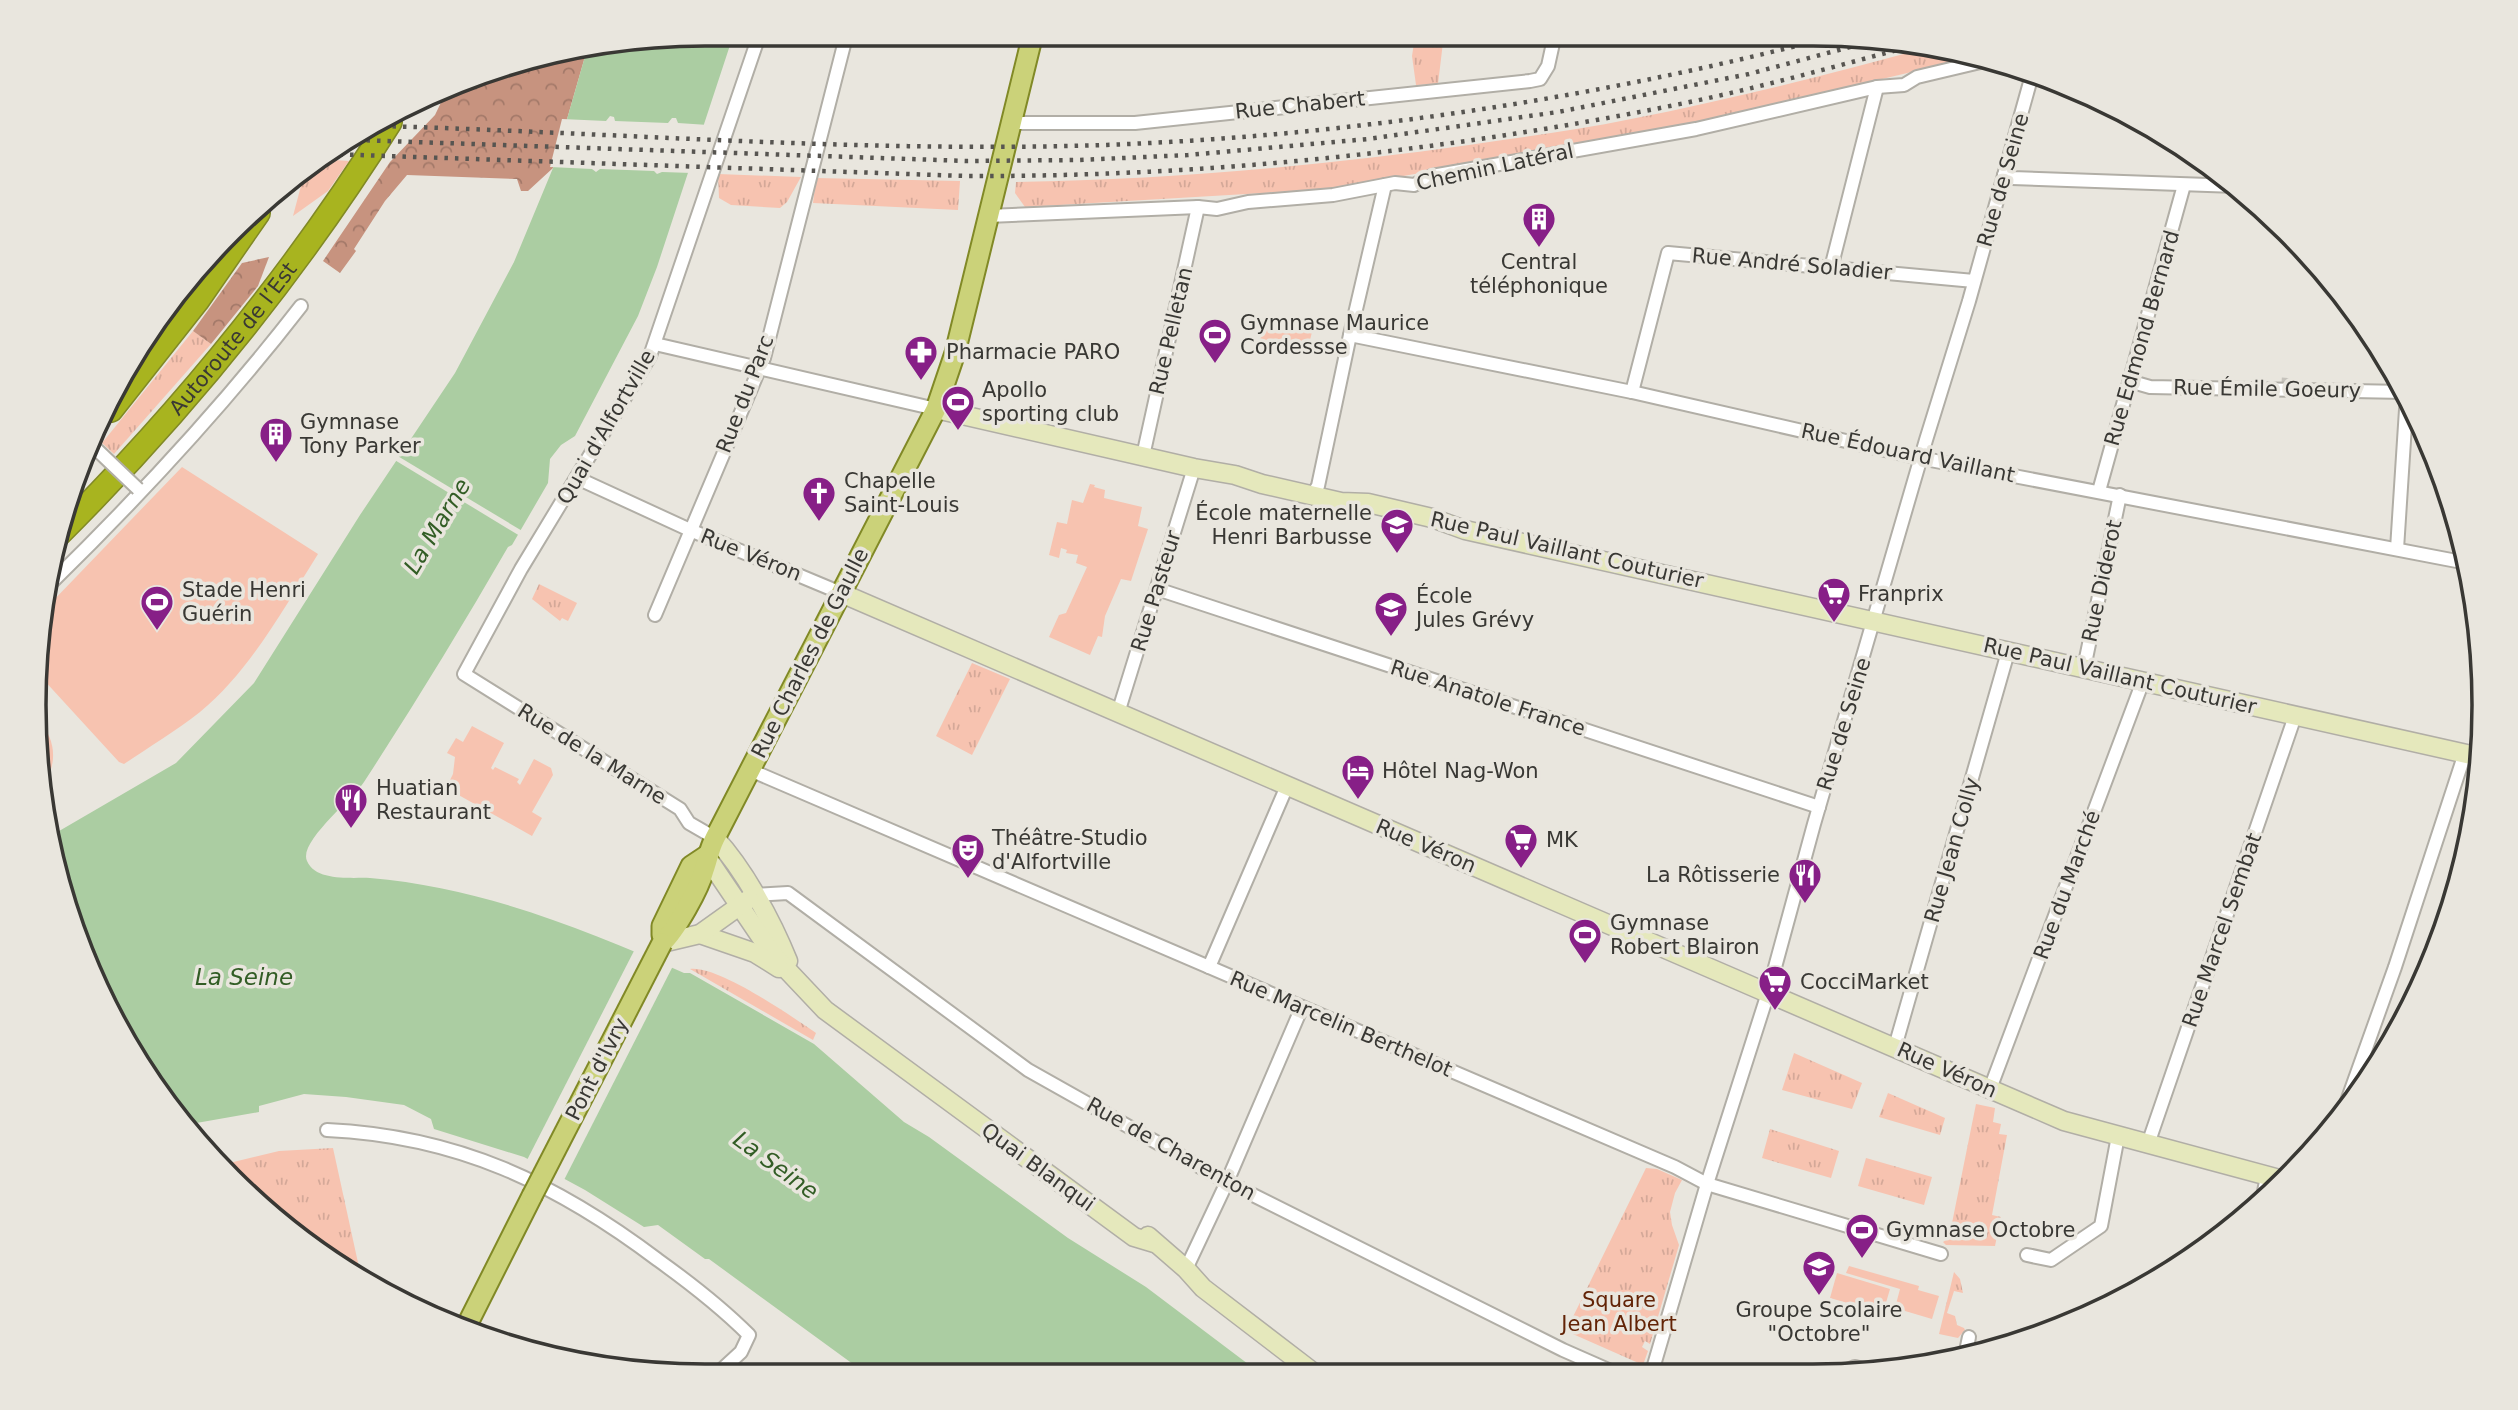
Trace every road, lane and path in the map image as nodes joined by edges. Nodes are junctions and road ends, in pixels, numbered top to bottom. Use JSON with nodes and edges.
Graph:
{"nodes":[{"id":1,"x":755,"y":46,"type":"edge"},
{"id":2,"x":844,"y":46,"type":"edge"},
{"id":3,"x":1030,"y":46,"type":"edge"},
{"id":4,"x":1552,"y":46,"type":"edge"},
{"id":5,"x":1969,"y":65,"type":"edge"},
{"id":6,"x":2030,"y":82,"type":"edge"},
{"id":7,"x":1877,"y":87,"type":"junction"},
{"id":8,"x":1012,"y":123,"type":"junction"},
{"id":9,"x":386,"y":128,"type":"edge"},
{"id":10,"x":2004,"y":175,"type":"junction"},
{"id":11,"x":2184,"y":185,"type":"junction"},
{"id":12,"x":1385,"y":186,"type":"junction"},
{"id":13,"x":2219,"y":186,"type":"edge"},
{"id":14,"x":1198,"y":206,"type":"junction"},
{"id":15,"x":988,"y":216,"type":"junction"},
{"id":16,"x":242,"y":236,"type":"edge"},
{"id":17,"x":1831,"y":268,"type":"junction"},
{"id":18,"x":1974,"y":281,"type":"junction"},
{"id":19,"x":301,"y":306,"type":"dead end"},
{"id":20,"x":1350,"y":335,"type":"junction"},
{"id":21,"x":654,"y":344,"type":"junction"},
{"id":22,"x":759,"y":368,"type":"junction"},
{"id":23,"x":2129,"y":381,"type":"junction"},
{"id":24,"x":1632,"y":391,"type":"junction"},
{"id":25,"x":125,"y":393,"type":"edge"},
{"id":26,"x":2393,"y":393,"type":"edge"},
{"id":27,"x":936,"y":409,"type":"junction"},
{"id":28,"x":2405,"y":415,"type":"edge"},
{"id":29,"x":97,"y":450,"type":"edge"},
{"id":30,"x":1143,"y":456,"type":"junction"},
{"id":31,"x":1920,"y":458,"type":"junction"},
{"id":32,"x":1194,"y":468,"type":"junction"},
{"id":33,"x":577,"y":478,"type":"junction"},
{"id":34,"x":140,"y":490,"type":"junction"},
{"id":35,"x":2099,"y":491,"type":"junction"},
{"id":36,"x":1312,"y":495,"type":"junction"},
{"id":37,"x":2120,"y":495,"type":"junction"},
{"id":38,"x":72,"y":520,"type":"edge"},
{"id":39,"x":690,"y":530,"type":"junction"},
{"id":40,"x":2398,"y":549,"type":"junction"},
{"id":41,"x":2456,"y":561,"type":"edge"},
{"id":42,"x":58,"y":576,"type":"edge"},
{"id":43,"x":1157,"y":589,"type":"junction"},
{"id":44,"x":842,"y":593,"type":"junction"},
{"id":45,"x":654,"y":615,"type":"dead end"},
{"id":46,"x":1875,"y":621,"type":"junction"},
{"id":47,"x":2008,"y":652,"type":"junction"},
{"id":48,"x":2084,"y":668,"type":"junction"},
{"id":49,"x":464,"y":674,"type":"joint"},
{"id":50,"x":2143,"y":681,"type":"junction"},
{"id":51,"x":1118,"y":713,"type":"junction"},
{"id":52,"x":2295,"y":716,"type":"junction"},
{"id":53,"x":2470,"y":755,"type":"edge"},
{"id":54,"x":2470,"y":761,"type":"edge"},
{"id":55,"x":750,"y":770,"type":"junction"},
{"id":56,"x":1287,"y":786,"type":"junction"},
{"id":57,"x":1819,"y":807,"type":"junction"},
{"id":58,"x":710,"y":847,"type":"junction"},
{"id":59,"x":748,"y":900,"type":"junction"},
{"id":60,"x":699,"y":934,"type":"junction"},
{"id":61,"x":662,"y":943,"type":"junction"},
{"id":62,"x":1209,"y":967,"type":"junction"},
{"id":63,"x":796,"y":981,"type":"junction"},
{"id":64,"x":1768,"y":993,"type":"junction"},
{"id":65,"x":1302,"y":1007,"type":"junction"},
{"id":66,"x":1895,"y":1047,"type":"junction"},
{"id":67,"x":2355,"y":1079,"type":"edge"},
{"id":68,"x":1990,"y":1089,"type":"junction"},
{"id":69,"x":327,"y":1130,"type":"dead end"},
{"id":70,"x":2118,"y":1136,"type":"junction"},
{"id":71,"x":2148,"y":1144,"type":"junction"},
{"id":72,"x":2267,"y":1177,"type":"junction"},
{"id":73,"x":2272,"y":1178,"type":"edge"},
{"id":74,"x":1227,"y":1182,"type":"junction"},
{"id":75,"x":1707,"y":1184,"type":"junction"},
{"id":76,"x":2266,"y":1184,"type":"edge"},
{"id":77,"x":1941,"y":1254,"type":"dead end"},
{"id":78,"x":2027,"y":1255,"type":"dead end"},
{"id":79,"x":1186,"y":1269,"type":"junction"},
{"id":80,"x":469,"y":1321,"type":"edge"},
{"id":81,"x":1969,"y":1337,"type":"dead end"},
{"id":82,"x":1967,"y":1346,"type":"edge"},
{"id":83,"x":728,"y":1364,"type":"edge"},
{"id":84,"x":1302,"y":1364,"type":"edge"},
{"id":85,"x":1315,"y":1364,"type":"edge"},
{"id":86,"x":1595,"y":1364,"type":"edge"},
{"id":87,"x":1654,"y":1364,"type":"edge"}],
"edges":[{"from":1,"to":21,"type":"street","name":"Quai d'Alfortville"},
{"from":2,"to":22,"type":"street","name":"Rue du Parc"},
{"from":3,"to":8,"type":"main road","name":"Rue Charles de Gaulle"},
{"from":4,"to":8,"type":"street","name":"Rue Chabert"},
{"from":5,"to":7,"type":"street","name":"Chemin Latéral"},
{"from":6,"to":10,"type":"street","name":"Rue de Seine"},
{"from":7,"to":12,"type":"street","name":"Chemin Latéral"},
{"from":7,"to":17,"type":"street"},
{"from":8,"to":15,"type":"main road","name":"Rue Charles de Gaulle"},
{"from":9,"to":38,"type":"highway","name":"Autoroute de l’Est"},
{"from":10,"to":11,"type":"street"},
{"from":10,"to":18,"type":"street","name":"Rue de Seine"},
{"from":11,"to":13,"type":"street"},
{"from":11,"to":23,"type":"street","name":"Rue Edmond Bernard"},
{"from":12,"to":14,"type":"street","name":"Chemin Latéral"},
{"from":12,"to":20,"type":"street"},
{"from":14,"to":15,"type":"street","name":"Chemin Latéral"},
{"from":14,"to":30,"type":"street","name":"Rue Pelletan"},
{"from":15,"to":27,"type":"main road","name":"Rue Charles de Gaulle"},
{"from":16,"to":25,"type":"highway"},
{"from":17,"to":18,"type":"street","name":"Rue André Soladier"},
{"from":17,"to":24,"type":"street","name":"Rue André Soladier"},
{"from":18,"to":31,"type":"street","name":"Rue de Seine"},
{"from":19,"to":34,"type":"street"},
{"from":20,"to":24,"type":"street","name":"Rue Édouard Vaillant"},
{"from":20,"to":36,"type":"street"},
{"from":21,"to":22,"type":"street","name":"Rue Paul Vaillant Couturier"},
{"from":21,"to":33,"type":"street","name":"Quai d'Alfortville"},
{"from":22,"to":27,"type":"street","name":"Rue Paul Vaillant Couturier"},
{"from":22,"to":39,"type":"street","name":"Rue du Parc"},
{"from":23,"to":26,"type":"street","name":"Rue Émile Goeury"},
{"from":23,"to":35,"type":"street","name":"Rue Edmond Bernard"},
{"from":24,"to":31,"type":"street","name":"Rue Édouard Vaillant"},
{"from":27,"to":30,"type":"street","name":"Rue Paul Vaillant Couturier"},
{"from":27,"to":44,"type":"main road","name":"Rue Charles de Gaulle"},
{"from":28,"to":40,"type":"street"},
{"from":29,"to":34,"type":"street","bridge":true},
{"from":30,"to":32,"type":"street","name":"Rue Paul Vaillant Couturier"},
{"from":31,"to":35,"type":"street","name":"Rue Édouard Vaillant"},
{"from":31,"to":46,"type":"street","name":"Rue de Seine"},
{"from":32,"to":36,"type":"street","name":"Rue Paul Vaillant Couturier"},
{"from":32,"to":43,"type":"street","name":"Rue Pasteur"},
{"from":33,"to":39,"type":"street","name":"Rue Véron"},
{"from":33,"to":49,"type":"street","name":"Quai d'Alfortville"},
{"from":34,"to":42,"type":"street"},
{"from":35,"to":37,"type":"street","name":"Rue Édouard Vaillant"},
{"from":36,"to":46,"type":"street","name":"Rue Paul Vaillant Couturier"},
{"from":37,"to":40,"type":"street","name":"Rue Édouard Vaillant"},
{"from":37,"to":48,"type":"street","name":"Rue Diderot"},
{"from":39,"to":44,"type":"street","name":"Rue Véron"},
{"from":39,"to":45,"type":"street","name":"Rue du Parc"},
{"from":40,"to":41,"type":"street","name":"Rue Édouard Vaillant"},
{"from":43,"to":51,"type":"street","name":"Rue Pasteur"},
{"from":43,"to":57,"type":"street","name":"Rue Anatole France"},
{"from":44,"to":51,"type":"street","name":"Rue Véron"},
{"from":44,"to":55,"type":"main road","name":"Rue Charles de Gaulle"},
{"from":46,"to":47,"type":"street","name":"Rue Paul Vaillant Couturier"},
{"from":46,"to":57,"type":"street","name":"Rue de Seine"},
{"from":47,"to":48,"type":"street","name":"Rue Paul Vaillant Couturier"},
{"from":47,"to":66,"type":"street","name":"Rue Jean Colly"},
{"from":48,"to":50,"type":"street","name":"Rue Paul Vaillant Couturier"},
{"from":49,"to":58,"type":"street","name":"Rue de la Marne"},
{"from":50,"to":52,"type":"street","name":"Rue Paul Vaillant Couturier"},
{"from":50,"to":68,"type":"street","name":"Rue du Marché"},
{"from":51,"to":56,"type":"street","name":"Rue Véron"},
{"from":52,"to":53,"type":"street","name":"Rue Paul Vaillant Couturier"},
{"from":52,"to":71,"type":"street","name":"Rue Marcel Sembat"},
{"from":54,"to":67,"type":"street"},
{"from":55,"to":58,"type":"main road","name":"Rue Charles de Gaulle"},
{"from":55,"to":62,"type":"street","name":"Rue Marcelin Berthelot"},
{"from":56,"to":62,"type":"street"},
{"from":56,"to":64,"type":"street","name":"Rue Véron"},
{"from":57,"to":64,"type":"street","name":"Rue de Seine"},
{"from":58,"to":59,"type":"street","name":"Quai Blanqui"},
{"from":58,"to":61,"type":"main road","name":"Rue Charles de Gaulle"},
{"from":59,"to":60,"type":"street"},
{"from":59,"to":63,"type":"street","name":"Quai Blanqui"},
{"from":59,"to":74,"type":"street","name":"Rue de Charenton"},
{"from":60,"to":61,"type":"street"},
{"from":60,"to":63,"type":"street","name":"Quai Blanqui"},
{"from":61,"to":80,"type":"main road","name":"Pont d'Ivry","bridge":true},
{"from":62,"to":65,"type":"street","name":"Rue Marcelin Berthelot"},
{"from":63,"to":79,"type":"street","name":"Quai Blanqui"},
{"from":64,"to":66,"type":"street","name":"Rue Véron"},
{"from":64,"to":75,"type":"street","name":"Rue de Seine"},
{"from":65,"to":74,"type":"street"},
{"from":65,"to":75,"type":"street","name":"Rue Marcelin Berthelot"},
{"from":66,"to":68,"type":"street","name":"Rue Véron"},
{"from":68,"to":70,"type":"street","name":"Rue Véron"},
{"from":69,"to":83,"type":"street"},
{"from":70,"to":71,"type":"street","name":"Rue Véron"},
{"from":70,"to":78,"type":"street"},
{"from":71,"to":72,"type":"street","name":"Rue Véron"},
{"from":72,"to":73,"type":"street","name":"Rue Véron"},
{"from":72,"to":76,"type":"street"},
{"from":74,"to":79,"type":"street"},
{"from":74,"to":86,"type":"street","name":"Rue de Charenton"},
{"from":75,"to":77,"type":"street","name":"Rue Marcelin Berthelot"},
{"from":75,"to":87,"type":"street","name":"Rue de Seine"},
{"from":79,"to":84,"type":"street","name":"Quai Blanqui"},
{"from":79,"to":85,"type":"street","name":"Quai Blanqui"},
{"from":81,"to":82,"type":"street"}]}
